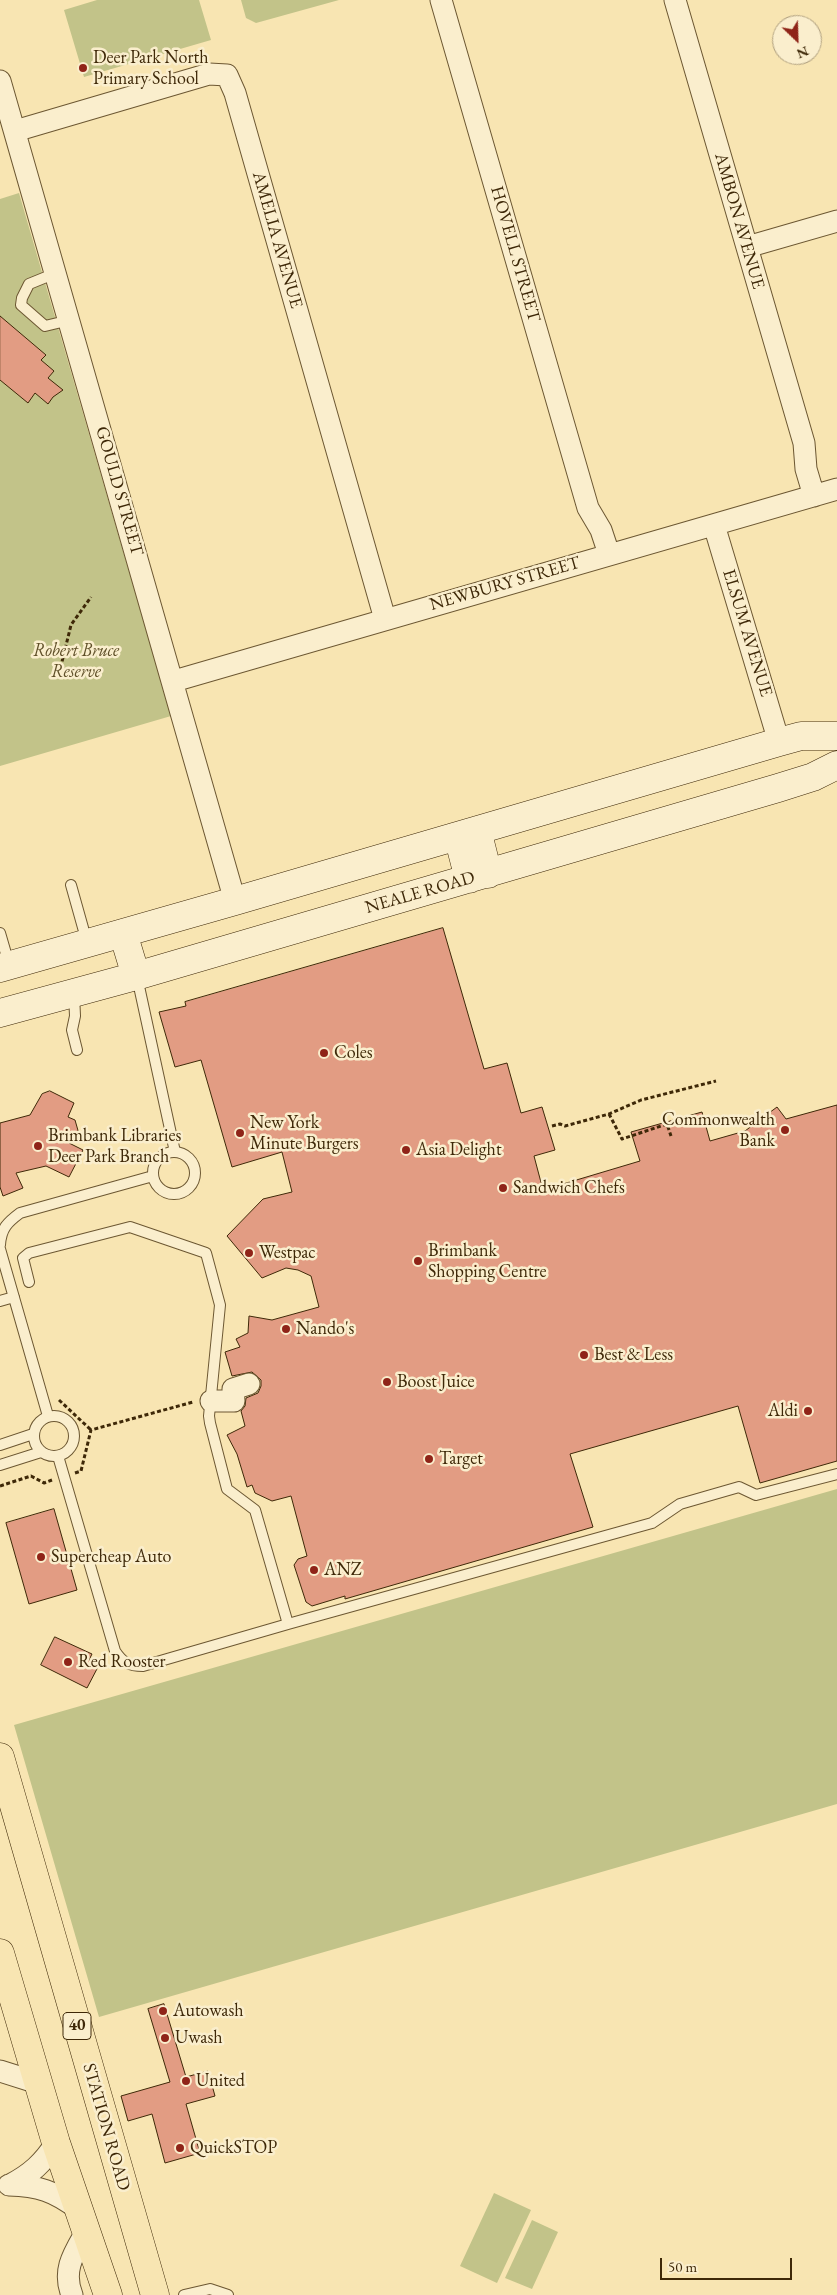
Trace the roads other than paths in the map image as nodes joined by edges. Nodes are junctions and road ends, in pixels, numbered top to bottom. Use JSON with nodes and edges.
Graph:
{"nodes":[{"id":1,"x":441,"y":0,"type":"edge"},
{"id":2,"x":675,"y":0,"type":"edge"},
{"id":3,"x":1,"y":88,"type":"edge"},
{"id":4,"x":15,"y":131,"type":"junction"},
{"id":5,"x":837,"y":221,"type":"edge"},
{"id":6,"x":747,"y":247,"type":"junction"},
{"id":7,"x":56,"y":273,"type":"junction"},
{"id":8,"x":70,"y":320,"type":"junction"},
{"id":9,"x":825,"y":493,"type":"edge"},
{"id":10,"x":714,"y":525,"type":"junction"},
{"id":11,"x":602,"y":556,"type":"junction"},
{"id":12,"x":385,"y":618,"type":"junction"},
{"id":13,"x":174,"y":681,"type":"junction"},
{"id":14,"x":837,"y":736,"type":"edge"},
{"id":15,"x":779,"y":742,"type":"junction"},
{"id":16,"x":837,"y":765,"type":"edge"},
{"id":17,"x":467,"y":833,"type":"junction"},
{"id":18,"x":478,"y":876,"type":"junction"},
{"id":19,"x":71,"y":886,"type":"dead end"},
{"id":20,"x":235,"y":901,"type":"junction"},
{"id":21,"x":0,"y":933,"type":"edge"},
{"id":22,"x":123,"y":933,"type":"junction"},
{"id":23,"x":88,"y":943,"type":"junction"},
{"id":24,"x":5,"y":966,"type":"edge"},
{"id":25,"x":136,"y":976,"type":"junction"},
{"id":26,"x":74,"y":993,"type":"junction"},
{"id":27,"x":0,"y":1013,"type":"edge"},
{"id":28,"x":77,"y":1050,"type":"dead end"},
{"id":29,"x":175,"y":1152,"type":"junction"},
{"id":30,"x":153,"y":1176,"type":"junction"},
{"id":31,"x":0,"y":1245,"type":"edge"},
{"id":32,"x":0,"y":1249,"type":"edge"},
{"id":33,"x":30,"y":1282,"type":"dead end"},
{"id":34,"x":14,"y":1297,"type":"junction"},
{"id":35,"x":0,"y":1301,"type":"edge"},
{"id":36,"x":249,"y":1384,"type":"dead end"},
{"id":37,"x":211,"y":1402,"type":"junction"},
{"id":38,"x":48,"y":1416,"type":"junction"},
{"id":39,"x":34,"y":1434,"type":"junction"},
{"id":40,"x":0,"y":1445,"type":"edge"},
{"id":41,"x":41,"y":1452,"type":"junction"},
{"id":42,"x":58,"y":1456,"type":"junction"},
{"id":43,"x":0,"y":1465,"type":"edge"},
{"id":44,"x":837,"y":1474,"type":"edge"},
{"id":45,"x":288,"y":1624,"type":"junction"},
{"id":46,"x":0,"y":1757,"type":"edge"},
{"id":47,"x":0,"y":1952,"type":"edge"},
{"id":48,"x":0,"y":2072,"type":"edge"},
{"id":49,"x":38,"y":2083,"type":"junction"},
{"id":50,"x":56,"y":2143,"type":"junction"},
{"id":51,"x":4,"y":2186,"type":"edge"},
{"id":52,"x":82,"y":2220,"type":"junction"},
{"id":53,"x":72,"y":2295,"type":"edge"},
{"id":54,"x":108,"y":2295,"type":"edge"},
{"id":55,"x":155,"y":2295,"type":"edge"},
{"id":56,"x":184,"y":2295,"type":"edge"},
{"id":57,"x":228,"y":2295,"type":"edge"}],
"edges":[{"from":1,"to":11,"type":"street","name":"HOVELL STREET"},
{"from":2,"to":6,"type":"street","name":"AMBON AVENUE"},
{"from":3,"to":4,"type":"street","name":"GOULD STREET"},
{"from":4,"to":7,"type":"street","name":"GOULD STREET"},
{"from":4,"to":12,"type":"street","name":"AMELIA AVENUE"},
{"from":5,"to":6,"type":"street"},
{"from":6,"to":9,"type":"street","name":"AMBON AVENUE"},
{"from":7,"to":8,"type":"street","name":"GOULD STREET"},
{"from":7,"to":8,"type":"lane"},
{"from":8,"to":13,"type":"street","name":"GOULD STREET"},
{"from":9,"to":10,"type":"street","name":"NEWBURY STREET"},
{"from":10,"to":11,"type":"street","name":"NEWBURY STREET"},
{"from":10,"to":15,"type":"street","name":"ELSUM AVENUE"},
{"from":11,"to":12,"type":"street","name":"NEWBURY STREET"},
{"from":12,"to":13,"type":"street","name":"NEWBURY STREET"},
{"from":13,"to":20,"type":"street","name":"GOULD STREET"},
{"from":14,"to":15,"type":"street"},
{"from":15,"to":17,"type":"street"},
{"from":16,"to":18,"type":"street","name":"NEALE ROAD"},
{"from":17,"to":18,"type":"street"},
{"from":17,"to":20,"type":"street"},
{"from":18,"to":25,"type":"street","name":"NEALE ROAD"},
{"from":19,"to":23,"type":"lane"},
{"from":20,"to":22,"type":"street"},
{"from":21,"to":24,"type":"lane"},
{"from":22,"to":23,"type":"street"},
{"from":22,"to":25,"type":"street"},
{"from":23,"to":24,"type":"street"},
{"from":25,"to":26,"type":"street","name":"NEALE ROAD"},
{"from":25,"to":29,"type":"lane"},
{"from":26,"to":27,"type":"street","name":"NEALE ROAD"},
{"from":26,"to":28,"type":"lane"},
{"from":29,"to":30,"type":"lane"},
{"from":29,"to":30,"type":"lane"},
{"from":30,"to":31,"type":"lane"},
{"from":32,"to":34,"type":"lane"},
{"from":33,"to":37,"type":"lane"},
{"from":34,"to":35,"type":"lane"},
{"from":34,"to":38,"type":"lane"},
{"from":36,"to":37,"type":"street"},
{"from":37,"to":45,"type":"lane"},
{"from":38,"to":39,"type":"lane"},
{"from":38,"to":42,"type":"lane"},
{"from":39,"to":40,"type":"lane"},
{"from":39,"to":41,"type":"lane"},
{"from":41,"to":42,"type":"lane"},
{"from":41,"to":43,"type":"lane"},
{"from":42,"to":45,"type":"lane"},
{"from":44,"to":45,"type":"lane"},
{"from":46,"to":55,"type":"main road","name":"STATION ROAD","number":"40"},
{"from":47,"to":49,"type":"main road"},
{"from":48,"to":49,"type":"street"},
{"from":49,"to":50,"type":"main road"},
{"from":50,"to":51,"type":"street"},
{"from":50,"to":52,"type":"main road"},
{"from":51,"to":52,"type":"street"},
{"from":52,"to":53,"type":"street"},
{"from":52,"to":54,"type":"main road"},
{"from":56,"to":57,"type":"lane"}]}
